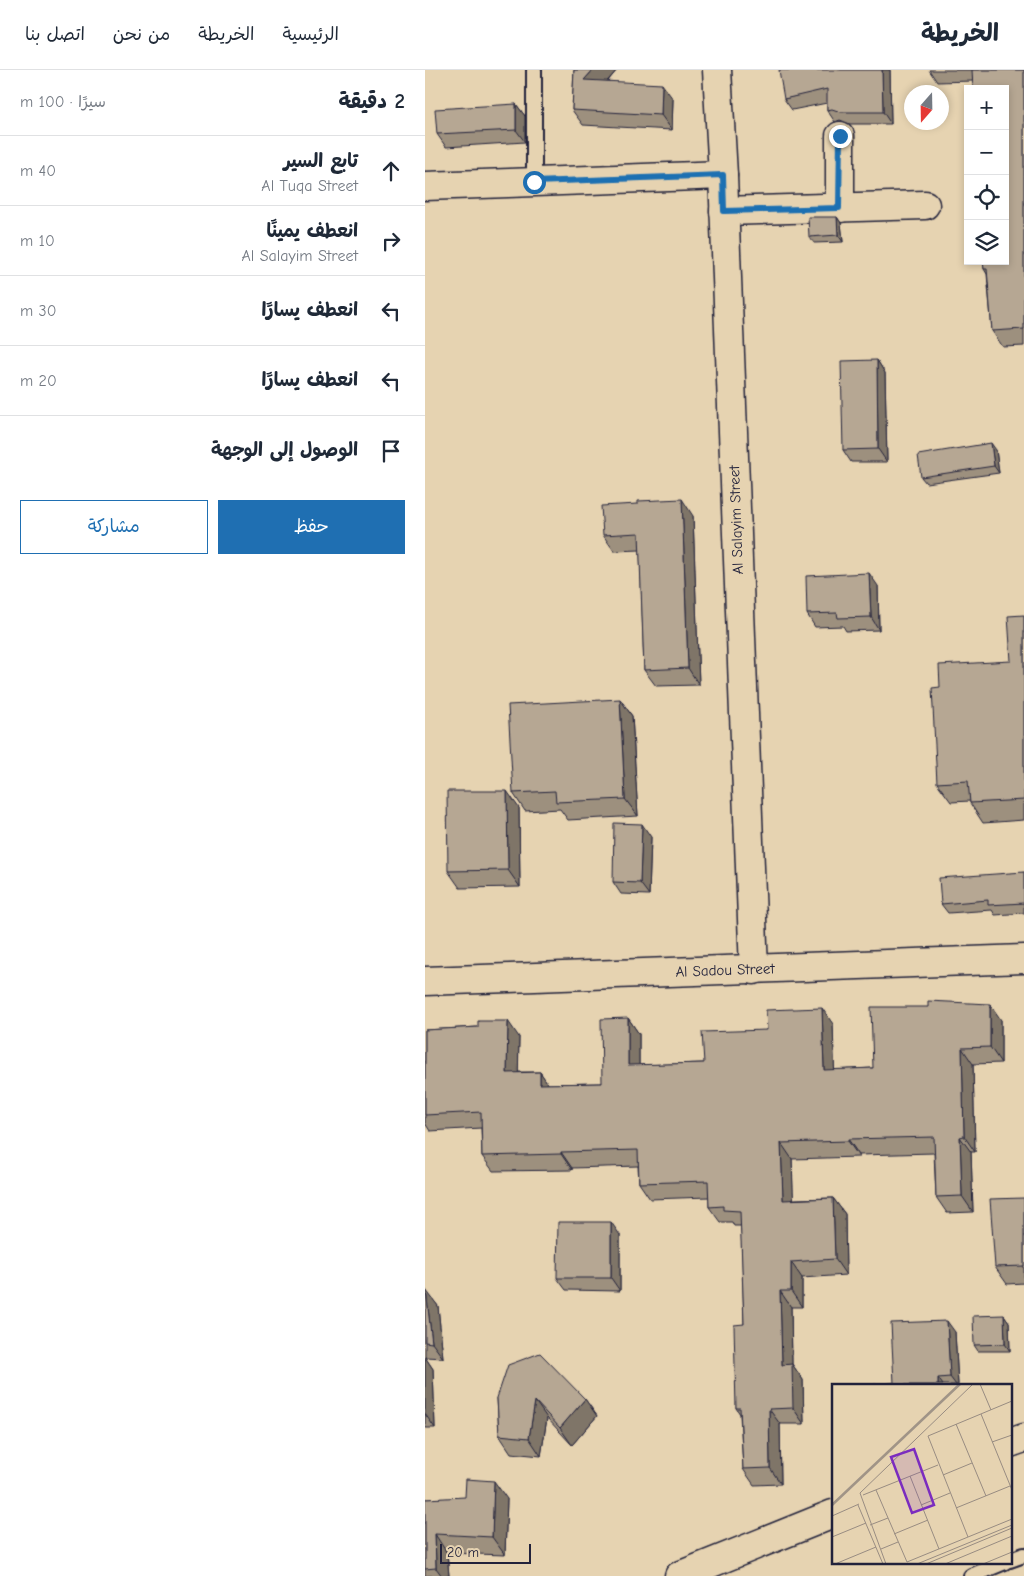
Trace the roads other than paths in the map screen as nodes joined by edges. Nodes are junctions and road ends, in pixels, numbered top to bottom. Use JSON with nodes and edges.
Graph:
{"nodes":[{"id":1,"x":534,"y":70,"type":"edge"},
{"id":2,"x":717,"y":70,"type":"edge"},
{"id":3,"x":840,"y":136,"type":"dead end"},
{"id":4,"x":723,"y":175,"type":"junction"},
{"id":5,"x":534,"y":182,"type":"junction"},
{"id":6,"x":425,"y":186,"type":"edge"},
{"id":7,"x":925,"y":205,"type":"dead end"},
{"id":8,"x":839,"y":208,"type":"junction"},
{"id":9,"x":724,"y":211,"type":"junction"},
{"id":10,"x":1024,"y":959,"type":"edge"},
{"id":11,"x":754,"y":970,"type":"junction"},
{"id":12,"x":425,"y":981,"type":"edge"},
{"id":13,"x":1024,"y":1438,"type":"edge"},
{"id":14,"x":1011,"y":1443,"type":"edge"},
{"id":15,"x":832,"y":1514,"type":"edge"},
{"id":16,"x":1024,"y":1554,"type":"edge"},
{"id":17,"x":1011,"y":1560,"type":"edge"},
{"id":18,"x":1000,"y":1564,"type":"edge"},
{"id":19,"x":679,"y":1576,"type":"edge"},
{"id":20,"x":971,"y":1576,"type":"edge"}],
"edges":[{"from":1,"to":5,"type":"lane"},
{"from":2,"to":4,"type":"street","name":"Al Salayim Street"},
{"from":3,"to":8,"type":"street"},
{"from":4,"to":5,"type":"street"},
{"from":4,"to":9,"type":"street","name":"Al Salayim Street"},
{"from":5,"to":6,"type":"street"},
{"from":7,"to":8,"type":"street"},
{"from":8,"to":9,"type":"street"},
{"from":9,"to":11,"type":"street","name":"Al Salayim Street"},
{"from":10,"to":11,"type":"street","name":"Al Sadou Street"},
{"from":11,"to":12,"type":"street","name":"Al Sadou Street"},
{"from":13,"to":14,"type":"street"},
{"from":15,"to":19,"type":"street"},
{"from":16,"to":17,"type":"lane"},
{"from":18,"to":20,"type":"lane"}]}
